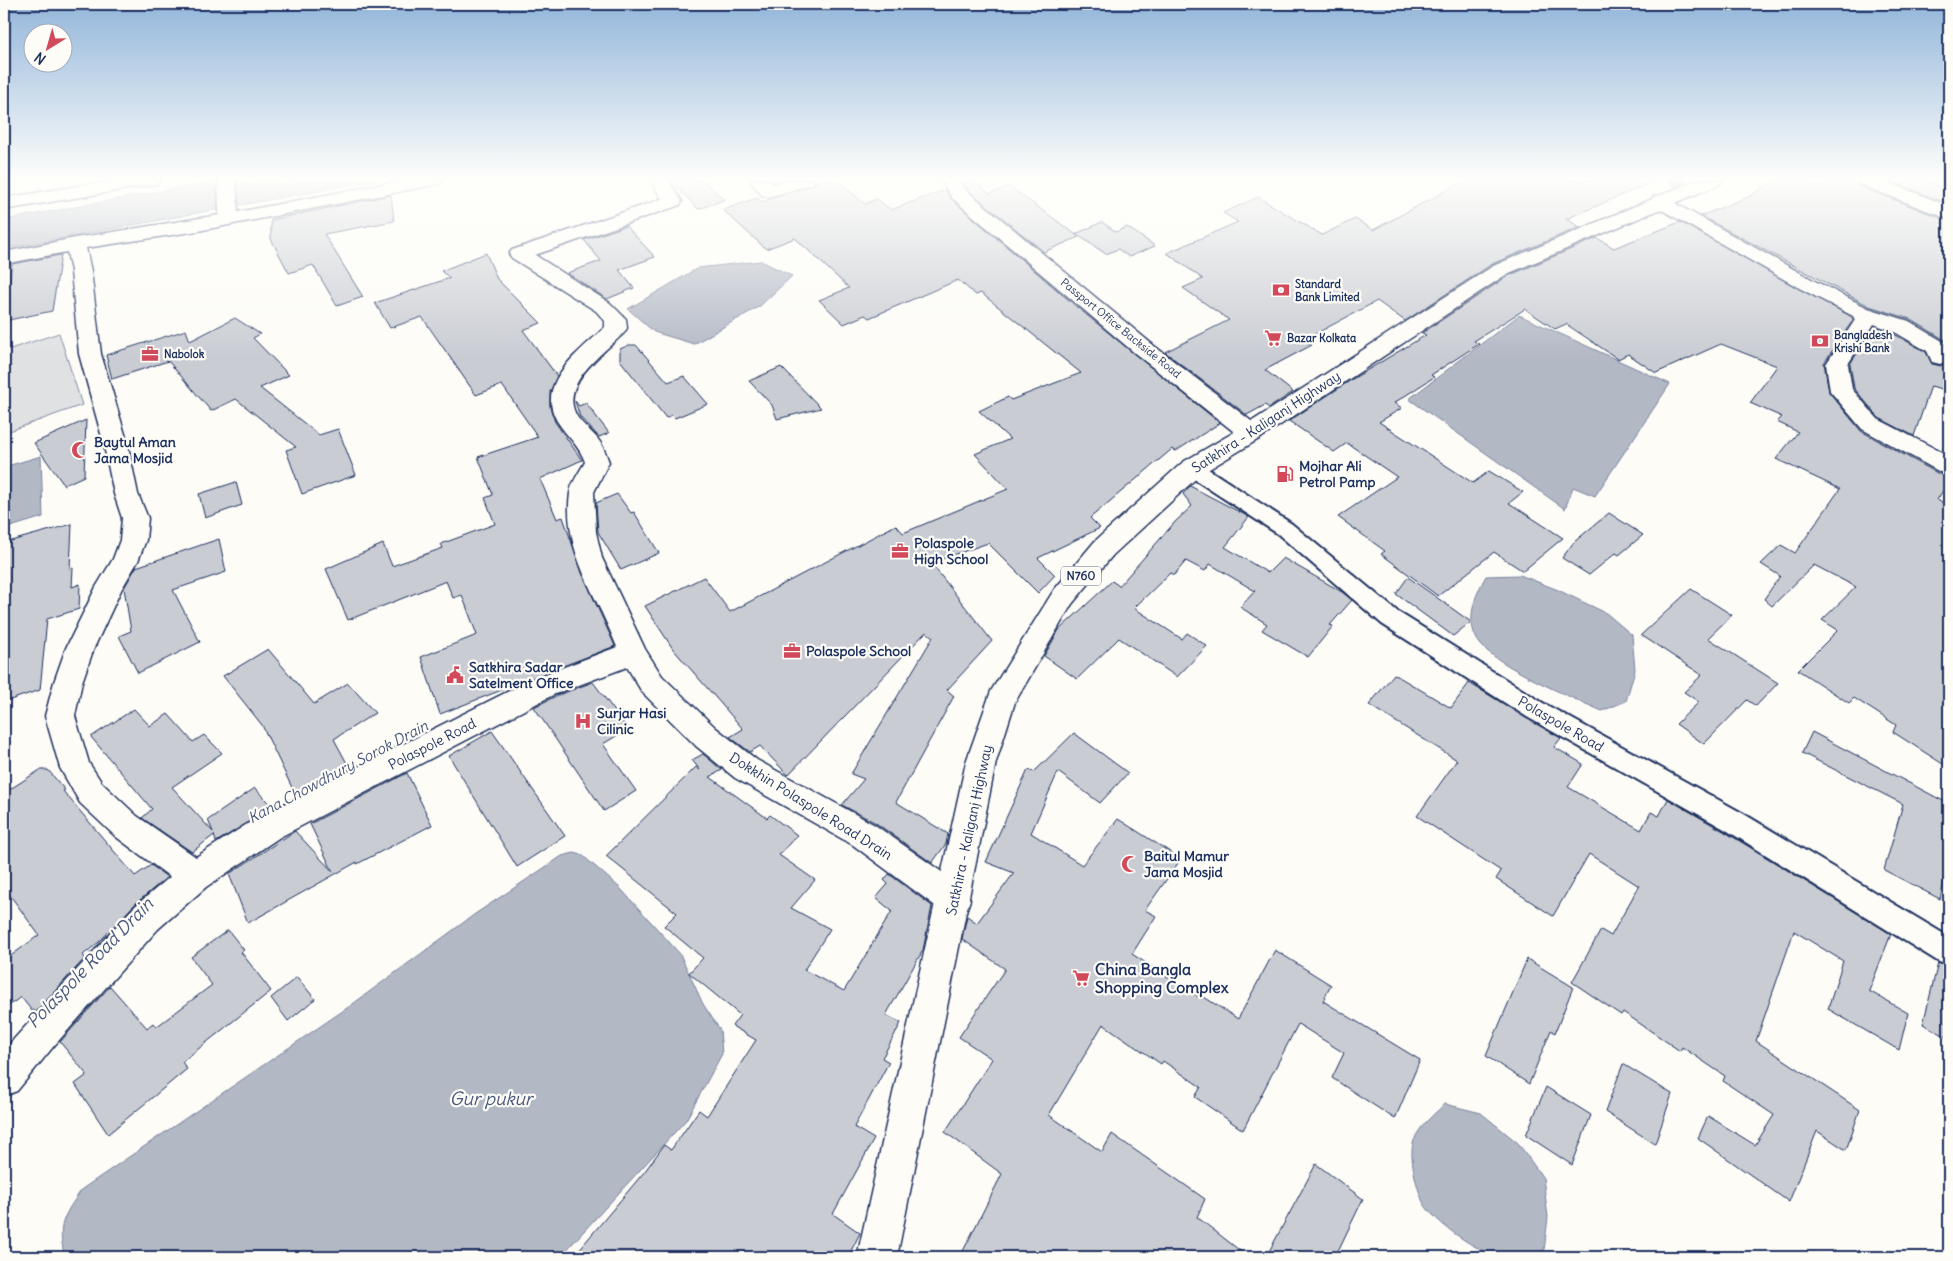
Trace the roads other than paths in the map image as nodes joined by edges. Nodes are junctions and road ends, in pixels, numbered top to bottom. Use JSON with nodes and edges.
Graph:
{"nodes":[{"id":1,"x":107,"y":239,"type":"edge"},
{"id":2,"x":562,"y":239,"type":"edge"},
{"id":3,"x":1012,"y":239,"type":"edge"},
{"id":4,"x":1568,"y":239,"type":"edge"},
{"id":5,"x":1738,"y":239,"type":"edge"},
{"id":6,"x":75,"y":244,"type":"junction"},
{"id":7,"x":4,"y":258,"type":"edge"},
{"id":8,"x":1861,"y":312,"type":"junction"},
{"id":9,"x":1940,"y":357,"type":"dead end"},
{"id":10,"x":1251,"y":432,"type":"junction"},
{"id":11,"x":1949,"y":466,"type":"edge"},
{"id":12,"x":1192,"y":468,"type":"junction"},
{"id":13,"x":633,"y":653,"type":"junction"},
{"id":14,"x":195,"y":876,"type":"junction"},
{"id":15,"x":954,"y":900,"type":"junction"},
{"id":16,"x":1949,"y":952,"type":"edge"},
{"id":17,"x":4,"y":1078,"type":"edge"},
{"id":18,"x":877,"y":1257,"type":"edge"}],
"edges":[{"from":1,"to":6,"type":"main road"},
{"from":2,"to":13,"type":"main road","name":"Dokkhin Polaspole Road Drain"},
{"from":3,"to":10,"type":"main road","name":"Passport Office Backside Road"},
{"from":4,"to":10,"type":"main road","name":"Satkhira - Kaliganj Highway","number":"N760"},
{"from":5,"to":8,"type":"main road"},
{"from":6,"to":7,"type":"main road"},
{"from":6,"to":14,"type":"main road"},
{"from":8,"to":9,"type":"main road"},
{"from":8,"to":11,"type":"main road"},
{"from":10,"to":12,"type":"main road","name":"Satkhira - Kaliganj Highway","number":"N760"},
{"from":12,"to":15,"type":"main road","name":"Satkhira - Kaliganj Highway","number":"N760"},
{"from":12,"to":16,"type":"street","name":"Polaspole Road"},
{"from":13,"to":14,"type":"main road","name":"Polaspole Road"},
{"from":13,"to":15,"type":"main road","name":"Dokkhin Polaspole Road Drain"},
{"from":14,"to":17,"type":"main road","name":"Polaspole Road"},
{"from":15,"to":18,"type":"main road","name":"Satkhira - Kaliganj Highway","number":"N760"}]}
